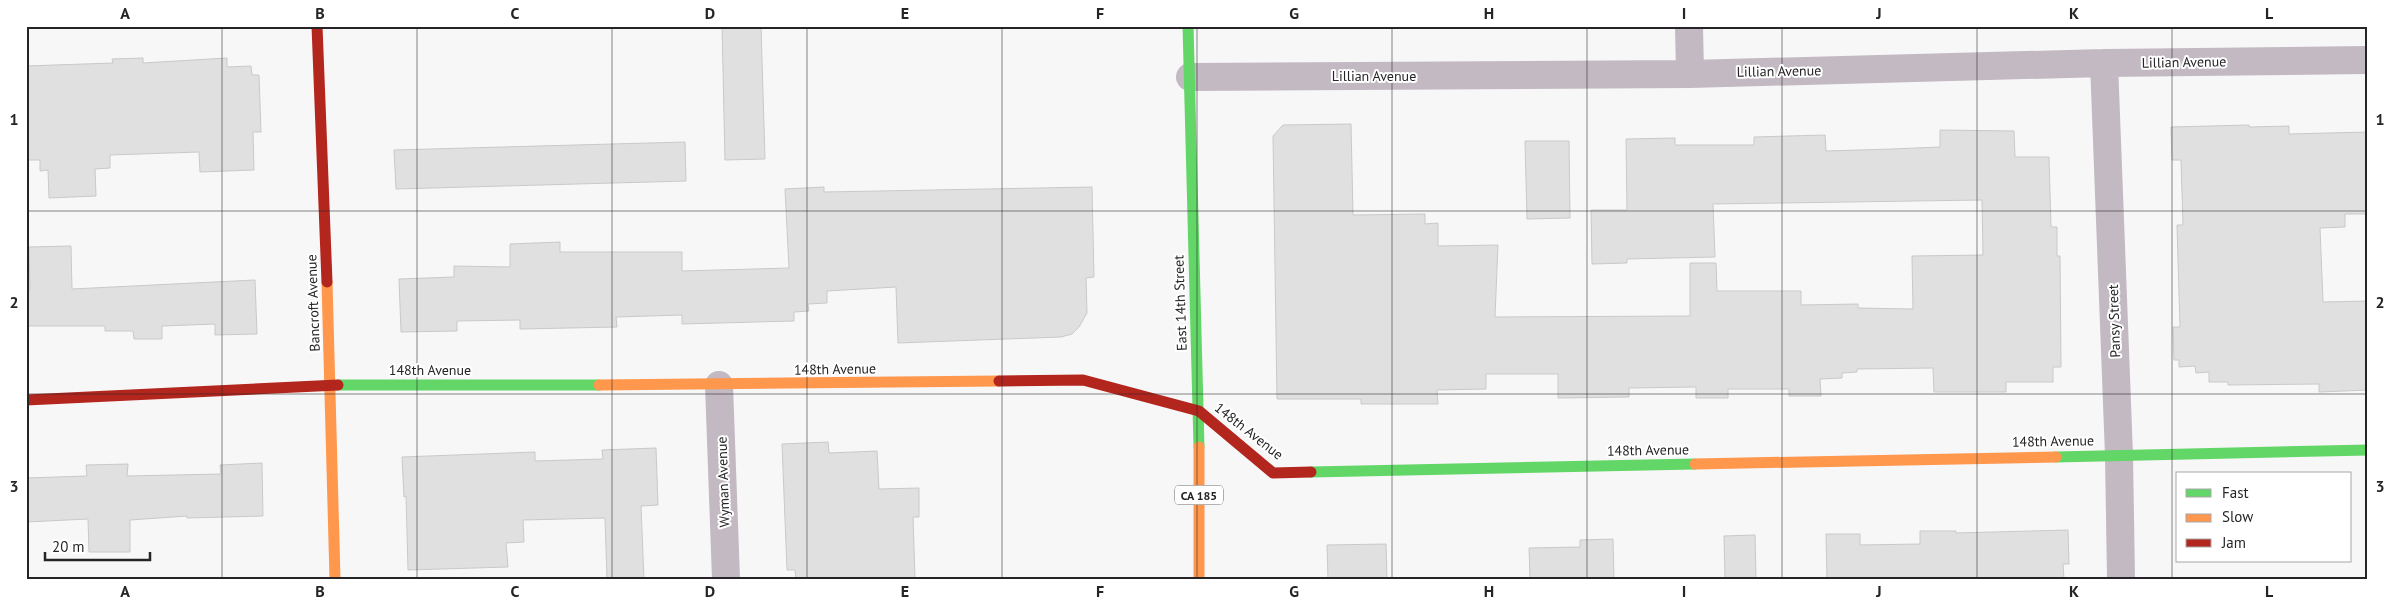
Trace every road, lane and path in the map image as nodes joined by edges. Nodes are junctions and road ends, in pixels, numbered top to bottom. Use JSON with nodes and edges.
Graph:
{"nodes":[{"id":1,"x":318,"y":26,"type":"edge"},
{"id":2,"x":1188,"y":26,"type":"edge"},
{"id":3,"x":1689,"y":26,"type":"edge"},
{"id":4,"x":2368,"y":60,"type":"edge"},
{"id":5,"x":2104,"y":63,"type":"junction"},
{"id":6,"x":1690,"y":74,"type":"junction"},
{"id":7,"x":1190,"y":77,"type":"junction"},
{"id":8,"x":330,"y":385,"type":"junction"},
{"id":9,"x":719,"y":385,"type":"junction"},
{"id":10,"x":26,"y":400,"type":"edge"},
{"id":11,"x":1199,"y":411,"type":"junction"},
{"id":12,"x":2368,"y":450,"type":"edge"},
{"id":13,"x":2119,"y":455,"type":"junction"},
{"id":14,"x":335,"y":579,"type":"edge"},
{"id":15,"x":726,"y":579,"type":"edge"},
{"id":16,"x":1199,"y":579,"type":"edge"},
{"id":17,"x":2121,"y":579,"type":"edge"}],
"edges":[{"from":1,"to":8,"type":"street","name":"Bancroft Avenue"},
{"from":2,"to":7,"type":"street","name":"East 14th Street","number":"CA 185"},
{"from":3,"to":6,"type":"street"},
{"from":4,"to":5,"type":"street","name":"Lillian Avenue"},
{"from":5,"to":6,"type":"street","name":"Lillian Avenue"},
{"from":5,"to":13,"type":"street","name":"Pansy Street"},
{"from":6,"to":7,"type":"street","name":"Lillian Avenue"},
{"from":7,"to":11,"type":"street","name":"East 14th Street","number":"CA 185"},
{"from":8,"to":9,"type":"street","name":"148th Avenue"},
{"from":8,"to":10,"type":"street","name":"148th Avenue"},
{"from":8,"to":14,"type":"street","name":"Bancroft Avenue"},
{"from":9,"to":11,"type":"street","name":"148th Avenue"},
{"from":9,"to":15,"type":"street","name":"Wyman Avenue"},
{"from":11,"to":13,"type":"street","name":"148th Avenue"},
{"from":11,"to":16,"type":"street","name":"East 14th Street","number":"CA 185"},
{"from":12,"to":13,"type":"street","name":"148th Avenue"},
{"from":13,"to":17,"type":"street","name":"Pansy Street"}]}
